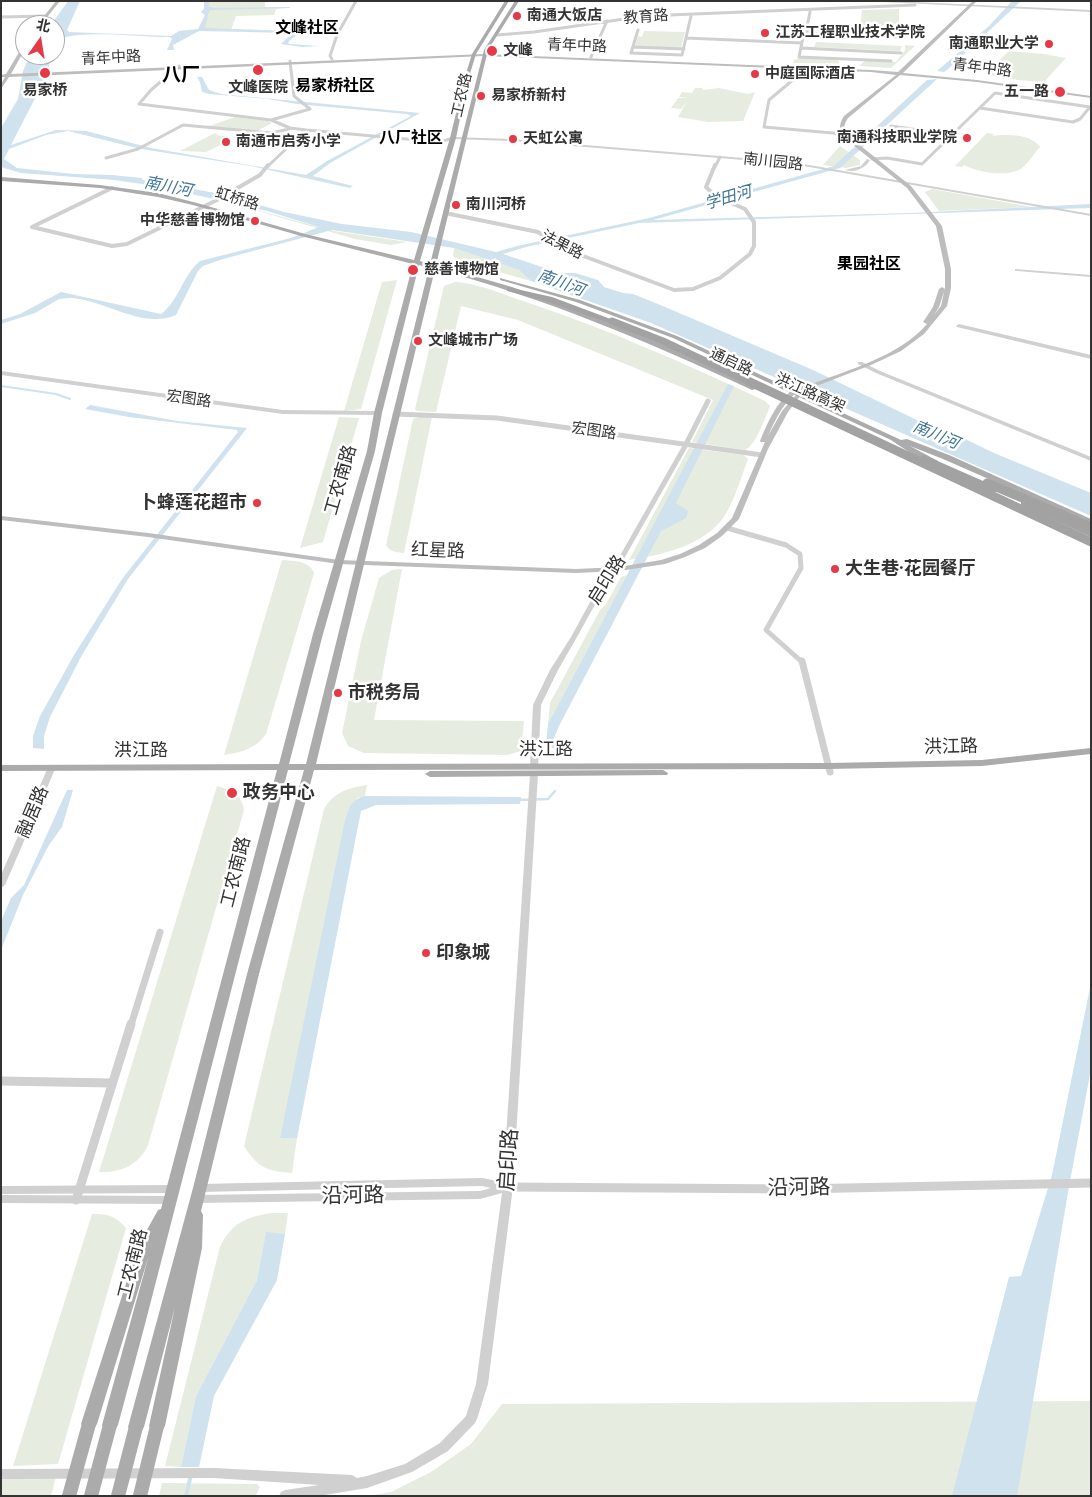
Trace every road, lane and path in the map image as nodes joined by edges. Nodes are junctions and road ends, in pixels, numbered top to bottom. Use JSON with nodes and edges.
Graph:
{"nodes":[{"id":1,"x":59,"y":1,"type":"edge"},
{"id":2,"x":356,"y":1,"type":"edge"},
{"id":3,"x":507,"y":1,"type":"edge"},
{"id":4,"x":517,"y":1,"type":"edge"},
{"id":5,"x":836,"y":1,"type":"edge"},
{"id":6,"x":862,"y":1,"type":"edge"},
{"id":7,"x":974,"y":1,"type":"edge"},
{"id":8,"x":885,"y":3,"type":"junction"},
{"id":9,"x":915,"y":4,"type":"junction"},
{"id":10,"x":968,"y":5,"type":"edge"},
{"id":11,"x":892,"y":6,"type":"junction"},
{"id":12,"x":976,"y":7,"type":"junction"},
{"id":13,"x":843,"y":8,"type":"junction"},
{"id":14,"x":1004,"y":8,"type":"junction"},
{"id":15,"x":1091,"y":11,"type":"edge"},
{"id":16,"x":810,"y":12,"type":"dead end"},
{"id":17,"x":47,"y":15,"type":"edge"},
{"id":18,"x":50,"y":15,"type":"edge"},
{"id":19,"x":691,"y":16,"type":"dead end"},
{"id":20,"x":1,"y":17,"type":"edge"},
{"id":21,"x":15,"y":17,"type":"edge"},
{"id":22,"x":607,"y":21,"type":"junction"},
{"id":23,"x":596,"y":23,"type":"junction"},
{"id":24,"x":604,"y":26,"type":"junction"},
{"id":25,"x":947,"y":27,"type":"junction"},
{"id":26,"x":638,"y":30,"type":"dead end"},
{"id":27,"x":808,"y":33,"type":"junction"},
{"id":28,"x":497,"y":35,"type":"junction"},
{"id":29,"x":803,"y":36,"type":"junction"},
{"id":30,"x":686,"y":38,"type":"junction"},
{"id":31,"x":802,"y":43,"type":"junction"},
{"id":32,"x":929,"y":43,"type":"joint"},
{"id":33,"x":633,"y":47,"type":"junction"},
{"id":34,"x":801,"y":48,"type":"junction"},
{"id":35,"x":684,"y":49,"type":"junction"},
{"id":36,"x":474,"y":53,"type":"junction"},
{"id":37,"x":485,"y":53,"type":"junction"},
{"id":38,"x":901,"y":53,"type":"dead end"},
{"id":39,"x":655,"y":54,"type":"junction"},
{"id":40,"x":591,"y":57,"type":"junction"},
{"id":41,"x":332,"y":59,"type":"junction"},
{"id":42,"x":851,"y":60,"type":"junction"},
{"id":43,"x":653,"y":61,"type":"junction"},
{"id":44,"x":290,"y":62,"type":"junction"},
{"id":45,"x":891,"y":62,"type":"dead end"},
{"id":46,"x":15,"y":65,"type":"edge"},
{"id":47,"x":16,"y":65,"type":"edge"},
{"id":48,"x":178,"y":67,"type":"junction"},
{"id":49,"x":807,"y":68,"type":"junction"},
{"id":50,"x":850,"y":69,"type":"junction"},
{"id":51,"x":899,"y":72,"type":"junction"},
{"id":52,"x":50,"y":73,"type":"joint"},
{"id":53,"x":1,"y":75,"type":"edge"},
{"id":54,"x":10,"y":75,"type":"junction"},
{"id":55,"x":1,"y":88,"type":"edge"},
{"id":56,"x":1,"y":93,"type":"edge"},
{"id":57,"x":1071,"y":94,"type":"junction"},
{"id":58,"x":1091,"y":96,"type":"edge"},
{"id":59,"x":1063,"y":103,"type":"junction"},
{"id":60,"x":980,"y":108,"type":"junction"},
{"id":61,"x":271,"y":120,"type":"junction"},
{"id":62,"x":892,"y":126,"type":"dead end"},
{"id":63,"x":290,"y":128,"type":"junction"},
{"id":64,"x":306,"y":130,"type":"junction"},
{"id":65,"x":842,"y":134,"type":"junction"},
{"id":66,"x":953,"y":135,"type":"junction"},
{"id":67,"x":453,"y":138,"type":"junction"},
{"id":68,"x":464,"y":138,"type":"junction"},
{"id":69,"x":720,"y":157,"type":"junction"},
{"id":70,"x":106,"y":158,"type":"dead end"},
{"id":71,"x":870,"y":159,"type":"junction"},
{"id":72,"x":838,"y":170,"type":"junction"},
{"id":73,"x":1,"y":178,"type":"edge"},
{"id":74,"x":902,"y":182,"type":"junction"},
{"id":75,"x":112,"y":188,"type":"junction"},
{"id":76,"x":207,"y":204,"type":"junction"},
{"id":77,"x":445,"y":213,"type":"junction"},
{"id":78,"x":1091,"y":215,"type":"edge"},
{"id":79,"x":417,"y":261,"type":"junction"},
{"id":80,"x":432,"y":264,"type":"junction"},
{"id":81,"x":1017,"y":270,"type":"dead end"},
{"id":82,"x":1091,"y":276,"type":"edge"},
{"id":83,"x":520,"y":284,"type":"junction"},
{"id":84,"x":510,"y":288,"type":"junction"},
{"id":85,"x":615,"y":320,"type":"junction"},
{"id":86,"x":959,"y":326,"type":"dead end"},
{"id":87,"x":1091,"y":357,"type":"edge"},
{"id":88,"x":862,"y":364,"type":"junction"},
{"id":89,"x":1,"y":372,"type":"edge"},
{"id":90,"x":798,"y":390,"type":"junction"},
{"id":91,"x":708,"y":401,"type":"dead end"},
{"id":92,"x":787,"y":403,"type":"junction"},
{"id":93,"x":378,"y":413,"type":"junction"},
{"id":94,"x":395,"y":414,"type":"junction"},
{"id":95,"x":894,"y":438,"type":"junction"},
{"id":96,"x":688,"y":445,"type":"junction"},
{"id":97,"x":759,"y":455,"type":"junction"},
{"id":98,"x":924,"y":458,"type":"junction"},
{"id":99,"x":1091,"y":459,"type":"edge"},
{"id":100,"x":1,"y":516,"type":"edge"},
{"id":101,"x":1091,"y":522,"type":"edge"},
{"id":102,"x":727,"y":528,"type":"junction"},
{"id":103,"x":1091,"y":528,"type":"edge"},
{"id":104,"x":1091,"y":534,"type":"edge"},
{"id":105,"x":1091,"y":541,"type":"edge"},
{"id":106,"x":340,"y":560,"type":"junction"},
{"id":107,"x":361,"y":560,"type":"junction"},
{"id":108,"x":650,"y":564,"type":"junction"},
{"id":109,"x":619,"y":568,"type":"junction"},
{"id":110,"x":1091,"y":751,"type":"edge"},
{"id":111,"x":1091,"y":758,"type":"edge"},
{"id":112,"x":1,"y":768,"type":"edge"},
{"id":113,"x":829,"y":769,"type":"junction"},
{"id":114,"x":284,"y":770,"type":"junction"},
{"id":115,"x":534,"y":770,"type":"junction"},
{"id":116,"x":50,"y":771,"type":"junction"},
{"id":117,"x":309,"y":771,"type":"junction"},
{"id":118,"x":1,"y":774,"type":"edge"},
{"id":119,"x":1,"y":885,"type":"edge"},
{"id":120,"x":160,"y":932,"type":"dead end"},
{"id":121,"x":1,"y":1082,"type":"edge"},
{"id":122,"x":111,"y":1083,"type":"junction"},
{"id":123,"x":1091,"y":1183,"type":"edge"},
{"id":124,"x":508,"y":1187,"type":"junction"},
{"id":125,"x":1,"y":1190,"type":"edge"},
{"id":126,"x":172,"y":1194,"type":"junction"},
{"id":127,"x":198,"y":1194,"type":"junction"},
{"id":128,"x":77,"y":1195,"type":"junction"},
{"id":129,"x":1,"y":1199,"type":"edge"},
{"id":130,"x":1,"y":1474,"type":"edge"},
{"id":131,"x":367,"y":1482,"type":"junction"},
{"id":132,"x":69,"y":1496,"type":"edge"},
{"id":133,"x":91,"y":1496,"type":"edge"},
{"id":134,"x":118,"y":1496,"type":"edge"},
{"id":135,"x":140,"y":1496,"type":"edge"},
{"id":136,"x":285,"y":1496,"type":"edge"}],
"edges":[{"from":1,"to":17,"type":"main road"},
{"from":1,"to":18,"type":"main road"},
{"from":2,"to":41,"type":"street"},
{"from":3,"to":36,"type":"main road","name":"工农路"},
{"from":4,"to":28,"type":"main road","name":"工农路"},
{"from":5,"to":13,"type":"street"},
{"from":6,"to":8,"type":"street"},
{"from":7,"to":10,"type":"main road"},
{"from":8,"to":9,"type":"street","name":"教育路"},
{"from":8,"to":10,"type":"street","name":"教育路"},
{"from":8,"to":11,"type":"street"},
{"from":9,"to":10,"type":"street","name":"教育路"},
{"from":9,"to":11,"type":"street","name":"教育路"},
{"from":10,"to":12,"type":"street","name":"教育路"},
{"from":10,"to":14,"type":"street","name":"教育路"},
{"from":10,"to":25,"type":"main road"},
{"from":10,"to":51,"type":"main road"},
{"from":11,"to":13,"type":"street","name":"教育路"},
{"from":12,"to":14,"type":"street","name":"教育路"},
{"from":12,"to":25,"type":"main road"},
{"from":13,"to":22,"type":"street","name":"教育路"},
{"from":14,"to":15,"type":"street","name":"教育路"},
{"from":16,"to":27,"type":"street"},
{"from":19,"to":30,"type":"street"},
{"from":20,"to":21,"type":"street"},
{"from":22,"to":23,"type":"street","name":"教育路"},
{"from":22,"to":24,"type":"street"},
{"from":23,"to":24,"type":"street"},
{"from":23,"to":28,"type":"street","name":"教育路"},
{"from":24,"to":40,"type":"street"},
{"from":25,"to":32,"type":"main road"},
{"from":26,"to":33,"type":"street"},
{"from":27,"to":29,"type":"street"},
{"from":27,"to":29,"type":"street"},
{"from":28,"to":37,"type":"main road","name":"工农路"},
{"from":29,"to":31,"type":"street"},
{"from":30,"to":31,"type":"street"},
{"from":30,"to":35,"type":"street"},
{"from":31,"to":34,"type":"street"},
{"from":32,"to":51,"type":"main road"},
{"from":33,"to":35,"type":"street"},
{"from":33,"to":39,"type":"street"},
{"from":34,"to":38,"type":"street"},
{"from":34,"to":42,"type":"street"},
{"from":35,"to":39,"type":"street"},
{"from":36,"to":37,"type":"main road","name":"青年中路"},
{"from":36,"to":41,"type":"main road","name":"青年中路"},
{"from":36,"to":44,"type":"main road","name":"青年中路"},
{"from":36,"to":67,"type":"main road","name":"工农路"},
{"from":37,"to":40,"type":"main road","name":"青年中路"},
{"from":37,"to":43,"type":"main road","name":"青年中路"},
{"from":37,"to":68,"type":"main road","name":"工农路"},
{"from":39,"to":43,"type":"street"},
{"from":40,"to":43,"type":"main road","name":"青年中路"},
{"from":41,"to":44,"type":"main road","name":"青年中路"},
{"from":42,"to":45,"type":"street"},
{"from":42,"to":50,"type":"street"},
{"from":43,"to":49,"type":"main road","name":"青年中路"},
{"from":43,"to":50,"type":"main road","name":"青年中路"},
{"from":44,"to":48,"type":"main road","name":"青年中路"},
{"from":44,"to":61,"type":"street"},
{"from":46,"to":54,"type":"main road"},
{"from":47,"to":54,"type":"main road"},
{"from":48,"to":52,"type":"main road","name":"青年中路"},
{"from":48,"to":61,"type":"street"},
{"from":49,"to":50,"type":"main road","name":"青年中路"},
{"from":49,"to":65,"type":"street"},
{"from":50,"to":51,"type":"main road","name":"青年中路"},
{"from":51,"to":57,"type":"main road","name":"青年中路"},
{"from":51,"to":58,"type":"main road","name":"青年中路"},
{"from":51,"to":65,"type":"main road"},
{"from":51,"to":65,"type":"main road"},
{"from":52,"to":54,"type":"main road","name":"青年中路"},
{"from":53,"to":54,"type":"main road","name":"青年中路"},
{"from":54,"to":55,"type":"main road"},
{"from":54,"to":56,"type":"main road"},
{"from":57,"to":58,"type":"main road","name":"青年中路"},
{"from":57,"to":59,"type":"street"},
{"from":59,"to":60,"type":"street"},
{"from":59,"to":60,"type":"street"},
{"from":60,"to":66,"type":"street"},
{"from":61,"to":63,"type":"street"},
{"from":62,"to":66,"type":"street"},
{"from":63,"to":64,"type":"street"},
{"from":63,"to":70,"type":"street"},
{"from":64,"to":67,"type":"street"},
{"from":64,"to":76,"type":"street"},
{"from":65,"to":71,"type":"main road"},
{"from":66,"to":71,"type":"street"},
{"from":67,"to":68,"type":"street","name":"南川园路"},
{"from":67,"to":79,"type":"main road","name":"工农路"},
{"from":68,"to":69,"type":"street","name":"南川园路"},
{"from":68,"to":77,"type":"main road","name":"工农路"},
{"from":69,"to":72,"type":"street","name":"南川园路"},
{"from":69,"to":77,"type":"street","name":"法果路"},
{"from":71,"to":72,"type":"street"},
{"from":71,"to":74,"type":"main road"},
{"from":72,"to":74,"type":"street","name":"南川园路"},
{"from":73,"to":75,"type":"main road","name":"虹桥路"},
{"from":73,"to":76,"type":"main road","name":"虹桥路"},
{"from":74,"to":78,"type":"street","name":"南川园路"},
{"from":74,"to":88,"type":"main road"},
{"from":75,"to":76,"type":"main road","name":"虹桥路"},
{"from":75,"to":76,"type":"street"},
{"from":76,"to":79,"type":"main road","name":"虹桥路"},
{"from":77,"to":80,"type":"main road","name":"工农路"},
{"from":79,"to":80,"type":"main road","name":"虹桥路"},
{"from":79,"to":93,"type":"main road","name":"工农南路"},
{"from":80,"to":83,"type":"main road","name":"通启路"},
{"from":80,"to":84,"type":"main road","name":"通启路"},
{"from":80,"to":94,"type":"main road","name":"工农南路"},
{"from":81,"to":82,"type":"street"},
{"from":83,"to":85,"type":"highway","name":"洪江路高架"},
{"from":83,"to":90,"type":"main road","name":"通启路"},
{"from":84,"to":85,"type":"highway","name":"洪江路高架"},
{"from":84,"to":92,"type":"main road","name":"通启路"},
{"from":85,"to":98,"type":"highway","name":"洪江路高架"},
{"from":85,"to":105,"type":"highway","name":"洪江路高架","bridge":true},
{"from":86,"to":87,"type":"street"},
{"from":88,"to":90,"type":"main road"},
{"from":88,"to":99,"type":"street"},
{"from":89,"to":93,"type":"street","name":"宏图路"},
{"from":90,"to":92,"type":"main road"},
{"from":90,"to":95,"type":"main road","name":"通启路"},
{"from":91,"to":96,"type":"street","name":"启印路"},
{"from":92,"to":97,"type":"main road","name":"红星路"},
{"from":92,"to":105,"type":"main road","name":"通启路"},
{"from":93,"to":106,"type":"main road","name":"工农南路"},
{"from":94,"to":96,"type":"street","name":"宏图路"},
{"from":94,"to":107,"type":"main road","name":"工农南路"},
{"from":95,"to":101,"type":"main road"},
{"from":95,"to":103,"type":"main road","name":"通启路"},
{"from":96,"to":97,"type":"street","name":"宏图路"},
{"from":96,"to":109,"type":"street","name":"启印路"},
{"from":97,"to":102,"type":"main road","name":"红星路"},
{"from":97,"to":108,"type":"main road","name":"红星路"},
{"from":98,"to":103,"type":"highway","bridge":true},
{"from":98,"to":104,"type":"highway","name":"洪江路高架","bridge":true},
{"from":100,"to":106,"type":"main road","name":"红星路"},
{"from":102,"to":108,"type":"main road","name":"红星路"},
{"from":102,"to":113,"type":"street"},
{"from":106,"to":107,"type":"main road","name":"红星路"},
{"from":106,"to":114,"type":"main road","name":"工农南路"},
{"from":107,"to":109,"type":"main road","name":"红星路"},
{"from":107,"to":117,"type":"main road","name":"工农南路"},
{"from":108,"to":109,"type":"main road","name":"红星路"},
{"from":109,"to":115,"type":"street","name":"启印路"},
{"from":110,"to":113,"type":"main road","name":"洪江路"},
{"from":111,"to":113,"type":"main road","name":"洪江路"},
{"from":112,"to":116,"type":"main road","name":"洪江路"},
{"from":113,"to":115,"type":"main road","name":"洪江路"},
{"from":114,"to":116,"type":"main road","name":"洪江路"},
{"from":114,"to":117,"type":"main road","name":"洪江路"},
{"from":114,"to":126,"type":"main road","name":"工农南路"},
{"from":115,"to":117,"type":"main road","name":"洪江路"},
{"from":115,"to":124,"type":"street","name":"启印路"},
{"from":116,"to":118,"type":"main road","name":"洪江路"},
{"from":116,"to":119,"type":"street","name":"融居路"},
{"from":117,"to":127,"type":"main road","name":"工农南路"},
{"from":120,"to":122,"type":"street"},
{"from":121,"to":122,"type":"street"},
{"from":122,"to":128,"type":"street"},
{"from":123,"to":124,"type":"street","name":"沿河路"},
{"from":124,"to":127,"type":"street","name":"沿河路"},
{"from":124,"to":131,"type":"street","name":"启印路"},
{"from":125,"to":128,"type":"street"},
{"from":126,"to":128,"type":"street"},
{"from":126,"to":132,"type":"main road","bridge":true},
{"from":126,"to":133,"type":"main road","name":"工农南路","bridge":true},
{"from":127,"to":134,"type":"main road","name":"工农南路","bridge":true},
{"from":127,"to":135,"type":"main road","bridge":true},
{"from":128,"to":129,"type":"street"},
{"from":130,"to":131,"type":"street"},
{"from":131,"to":136,"type":"street"}]}
